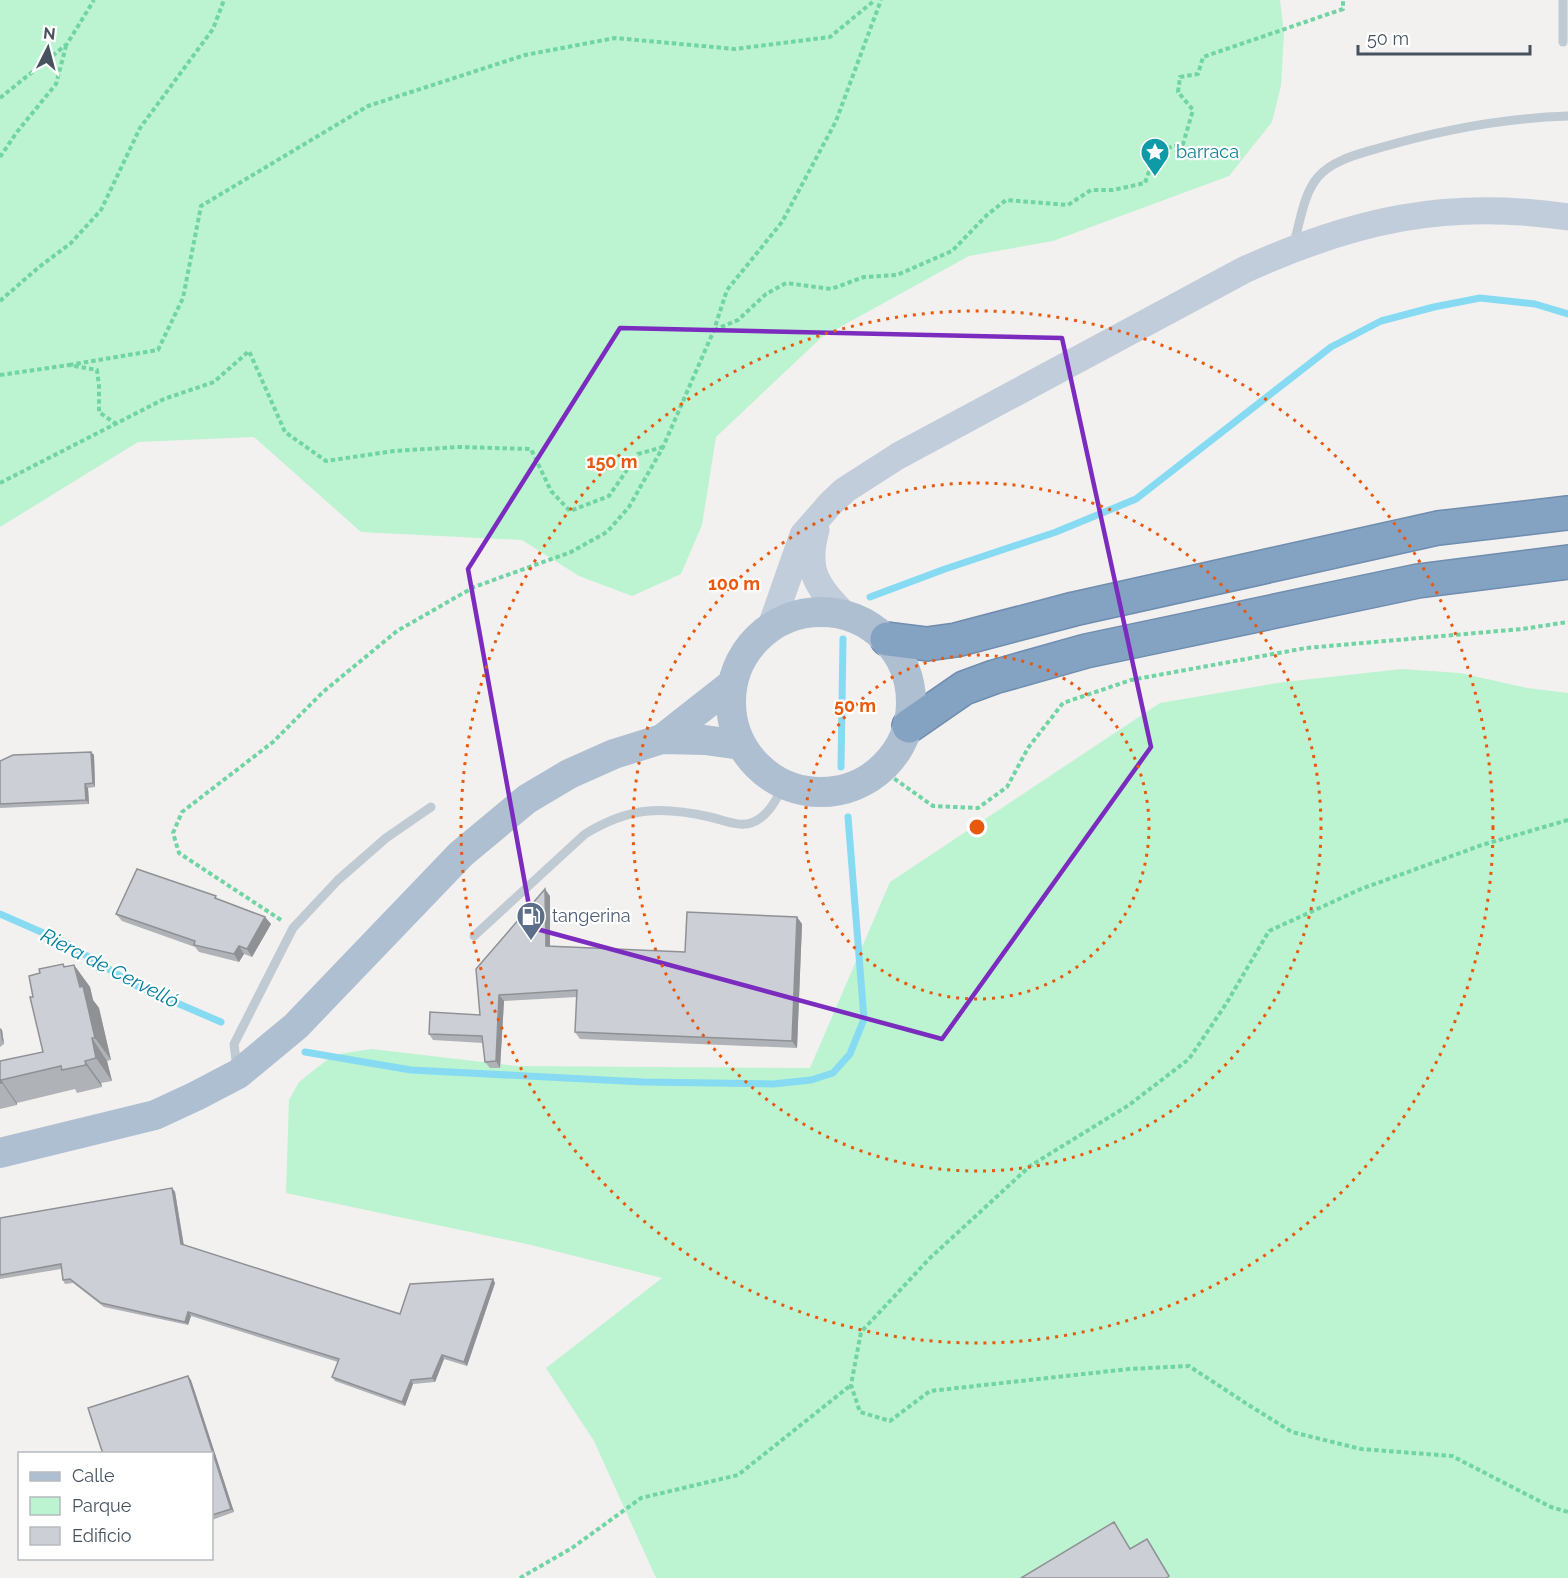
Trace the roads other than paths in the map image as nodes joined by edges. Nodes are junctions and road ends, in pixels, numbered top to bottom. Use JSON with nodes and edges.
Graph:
{"nodes":[{"id":1,"x":1563,"y":0,"type":"edge"},
{"id":2,"x":1563,"y":42,"type":"dead end"},
{"id":3,"x":1568,"y":116,"type":"edge"},
{"id":4,"x":1568,"y":217,"type":"edge"},
{"id":5,"x":1293,"y":248,"type":"junction"},
{"id":6,"x":1568,"y":513,"type":"edge"},
{"id":7,"x":820,"y":517,"type":"junction"},
{"id":8,"x":1568,"y":562,"type":"edge"},
{"id":9,"x":843,"y":613,"type":"junction"},
{"id":10,"x":771,"y":627,"type":"junction"},
{"id":11,"x":886,"y":639,"type":"junction"},
{"id":12,"x":732,"y":684,"type":"junction"},
{"id":13,"x":909,"y":726,"type":"junction"},
{"id":14,"x":662,"y":740,"type":"junction"},
{"id":15,"x":741,"y":745,"type":"junction"},
{"id":16,"x":784,"y":784,"type":"junction"},
{"id":17,"x":431,"y":807,"type":"dead end"},
{"id":18,"x":474,"y":936,"type":"dead end"},
{"id":19,"x":238,"y":1074,"type":"junction"},
{"id":20,"x":0,"y":1153,"type":"edge"}],
"edges":[{"from":1,"to":2,"type":"lane"},
{"from":3,"to":5,"type":"lane"},
{"from":4,"to":5,"type":"street"},
{"from":5,"to":7,"type":"street"},
{"from":6,"to":11,"type":"highway"},
{"from":7,"to":9,"type":"street"},
{"from":7,"to":10,"type":"street"},
{"from":8,"to":13,"type":"highway"},
{"from":9,"to":10,"type":"main road"},
{"from":9,"to":11,"type":"main road"},
{"from":10,"to":12,"type":"main road"},
{"from":11,"to":13,"type":"main road"},
{"from":12,"to":14,"type":"main road"},
{"from":12,"to":15,"type":"main road"},
{"from":13,"to":16,"type":"main road"},
{"from":14,"to":15,"type":"main road"},
{"from":14,"to":19,"type":"main road"},
{"from":15,"to":16,"type":"main road"},
{"from":16,"to":18,"type":"lane"},
{"from":17,"to":19,"type":"lane"},
{"from":19,"to":20,"type":"main road"}]}
